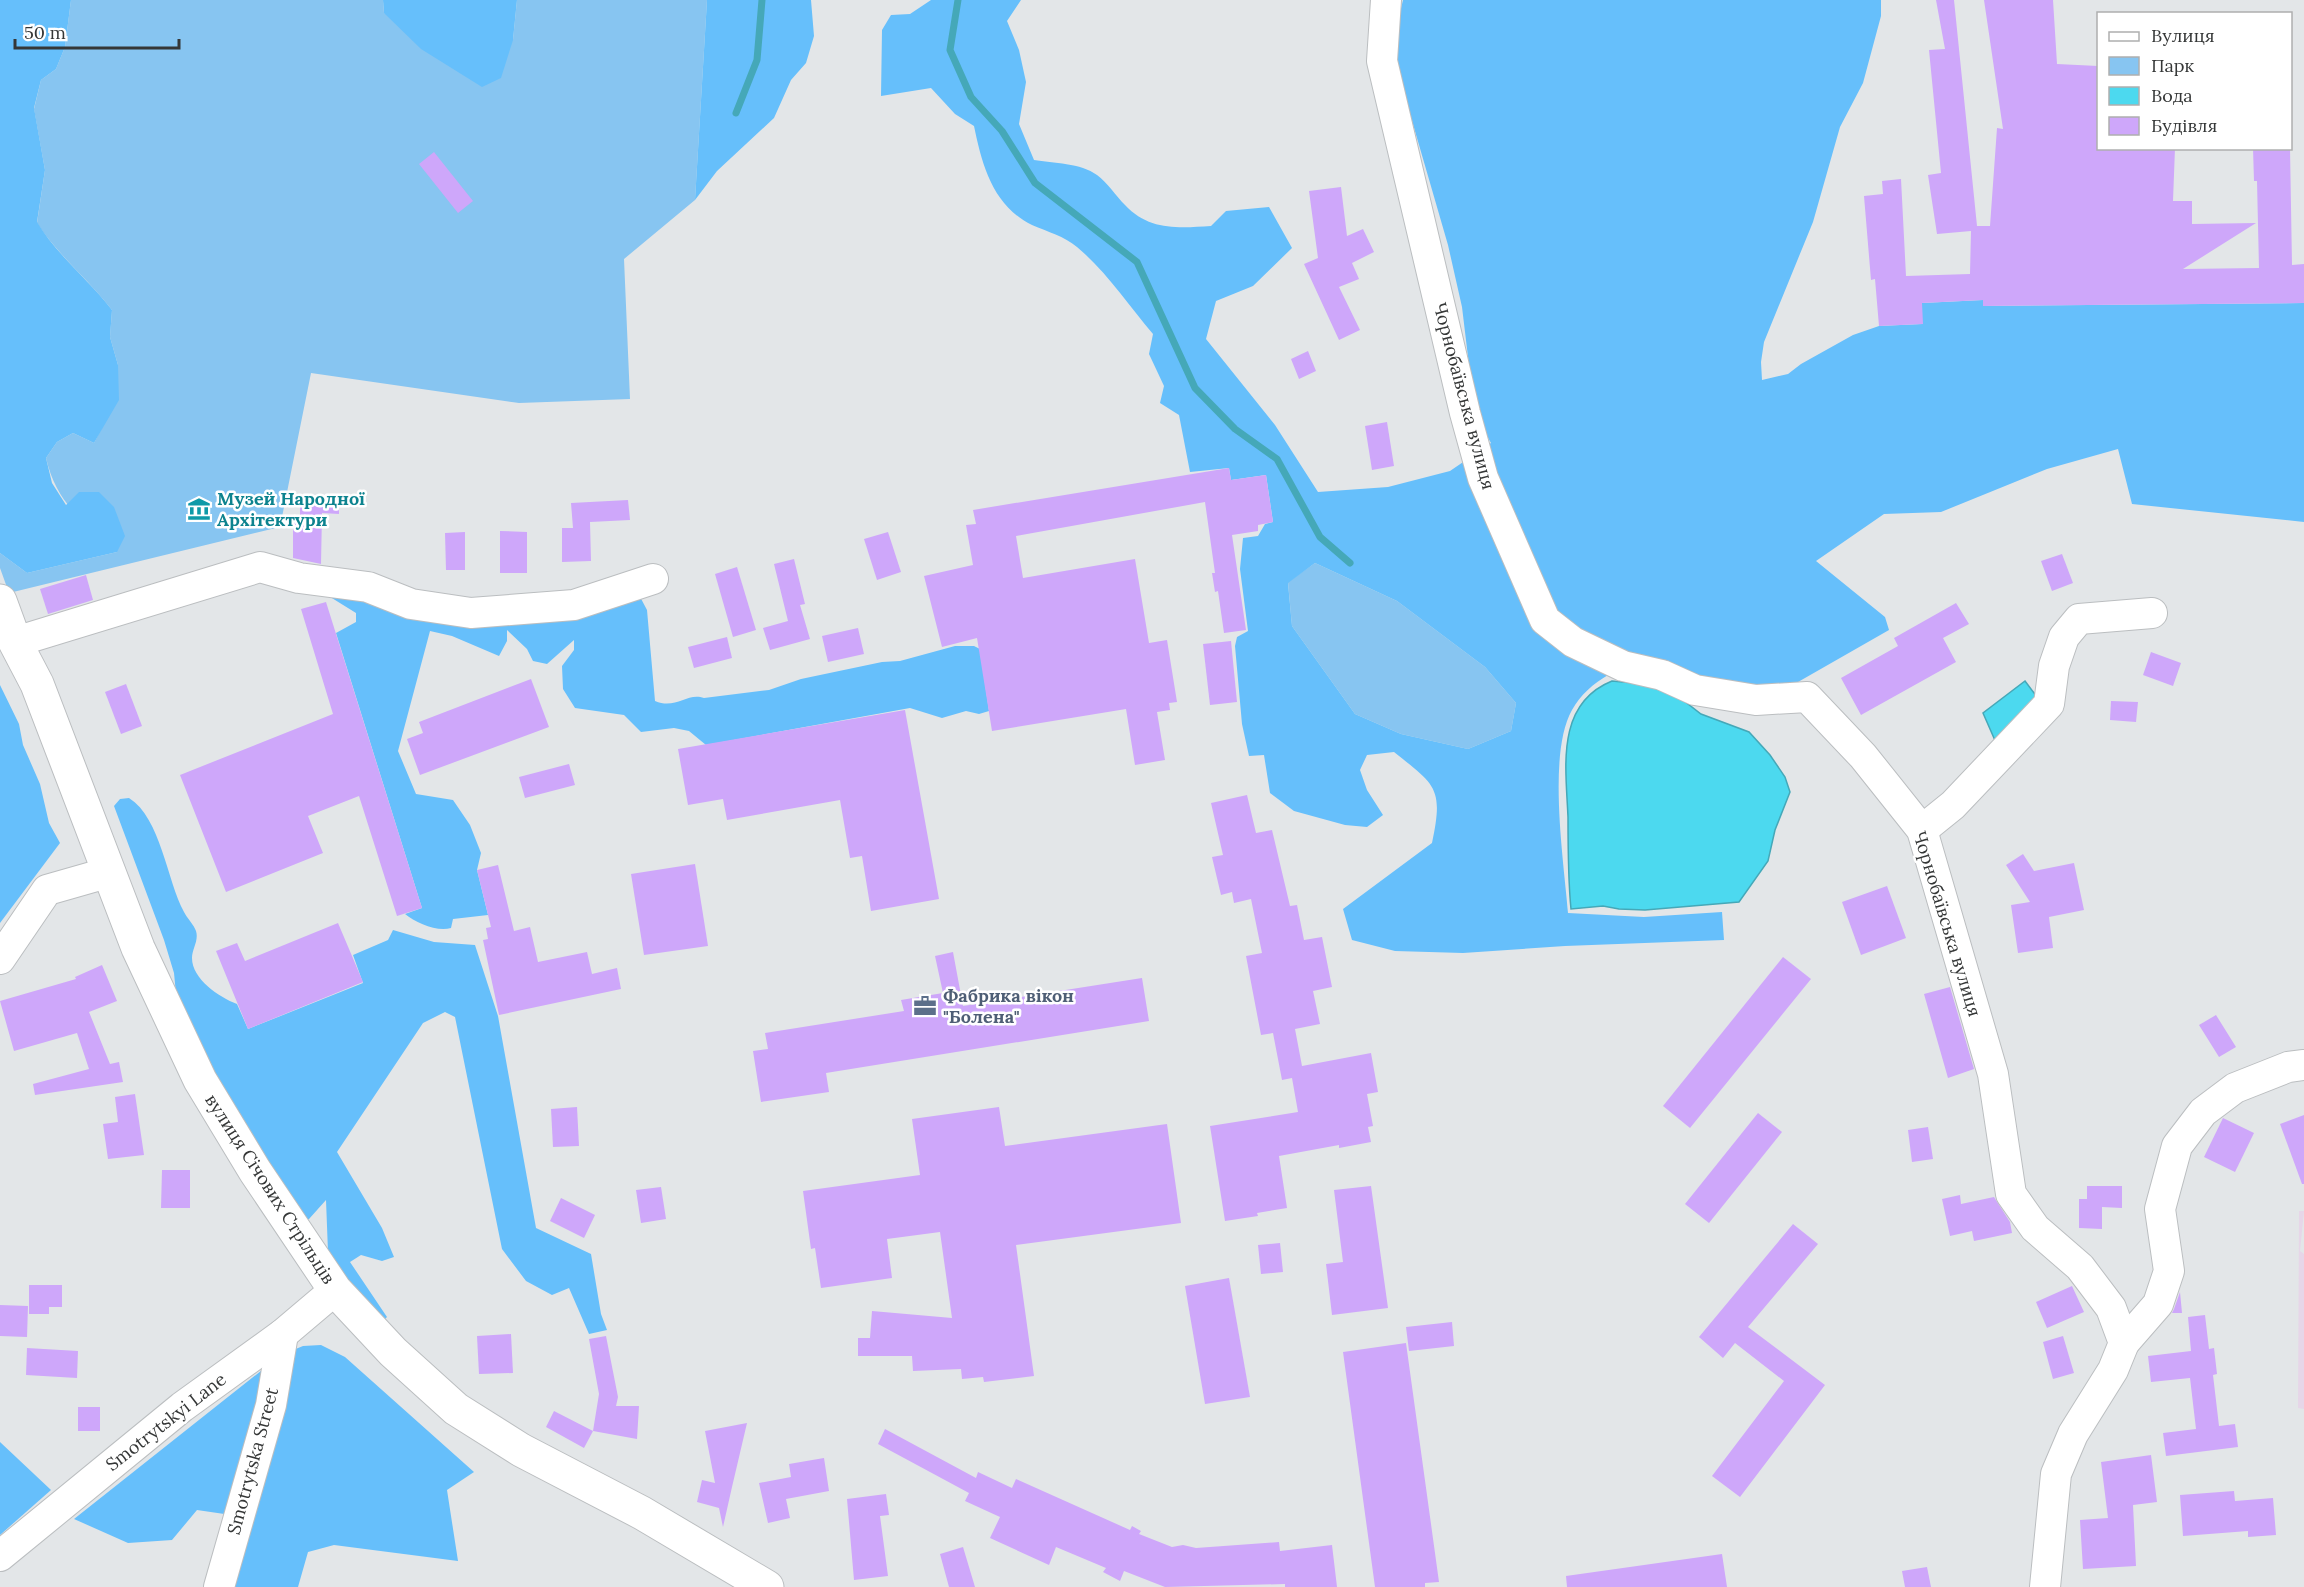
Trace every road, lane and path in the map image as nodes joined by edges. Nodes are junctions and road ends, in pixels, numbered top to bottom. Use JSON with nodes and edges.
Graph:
{"nodes":[{"id":1,"x":1386,"y":0,"type":"edge"},
{"id":2,"x":653,"y":579,"type":"dead end"},
{"id":3,"x":0,"y":601,"type":"edge"},
{"id":4,"x":2152,"y":613,"type":"dead end"},
{"id":5,"x":8,"y":646,"type":"edge"},
{"id":6,"x":1922,"y":830,"type":"junction"},
{"id":7,"x":110,"y":872,"type":"junction"},
{"id":8,"x":0,"y":959,"type":"edge"},
{"id":9,"x":2304,"y":1065,"type":"edge"},
{"id":10,"x":335,"y":1290,"type":"junction"},
{"id":11,"x":284,"y":1334,"type":"junction"},
{"id":12,"x":2124,"y":1342,"type":"junction"},
{"id":13,"x":0,"y":1556,"type":"edge"},
{"id":14,"x":219,"y":1587,"type":"edge"},
{"id":15,"x":767,"y":1587,"type":"edge"},
{"id":16,"x":2045,"y":1587,"type":"edge"}],
"edges":[{"from":1,"to":6,"type":"street","name":"Чорнобаївська вулиця"},
{"from":2,"to":5,"type":"street"},
{"from":3,"to":5,"type":"main road","name":"вулиця Січових Стрільців"},
{"from":4,"to":6,"type":"street"},
{"from":5,"to":7,"type":"main road","name":"вулиця Січових Стрільців"},
{"from":6,"to":12,"type":"street","name":"Чорнобаївська вулиця"},
{"from":7,"to":8,"type":"street"},
{"from":7,"to":10,"type":"main road","name":"вулиця Січових Стрільців"},
{"from":9,"to":12,"type":"street"},
{"from":10,"to":11,"type":"street","name":"Smotrytskyi Lane"},
{"from":10,"to":15,"type":"main road","name":"вулиця Січових Стрільців"},
{"from":11,"to":13,"type":"street","name":"Smotrytskyi Lane"},
{"from":11,"to":14,"type":"street","name":"Smotrytska Street"},
{"from":12,"to":16,"type":"street"}]}
